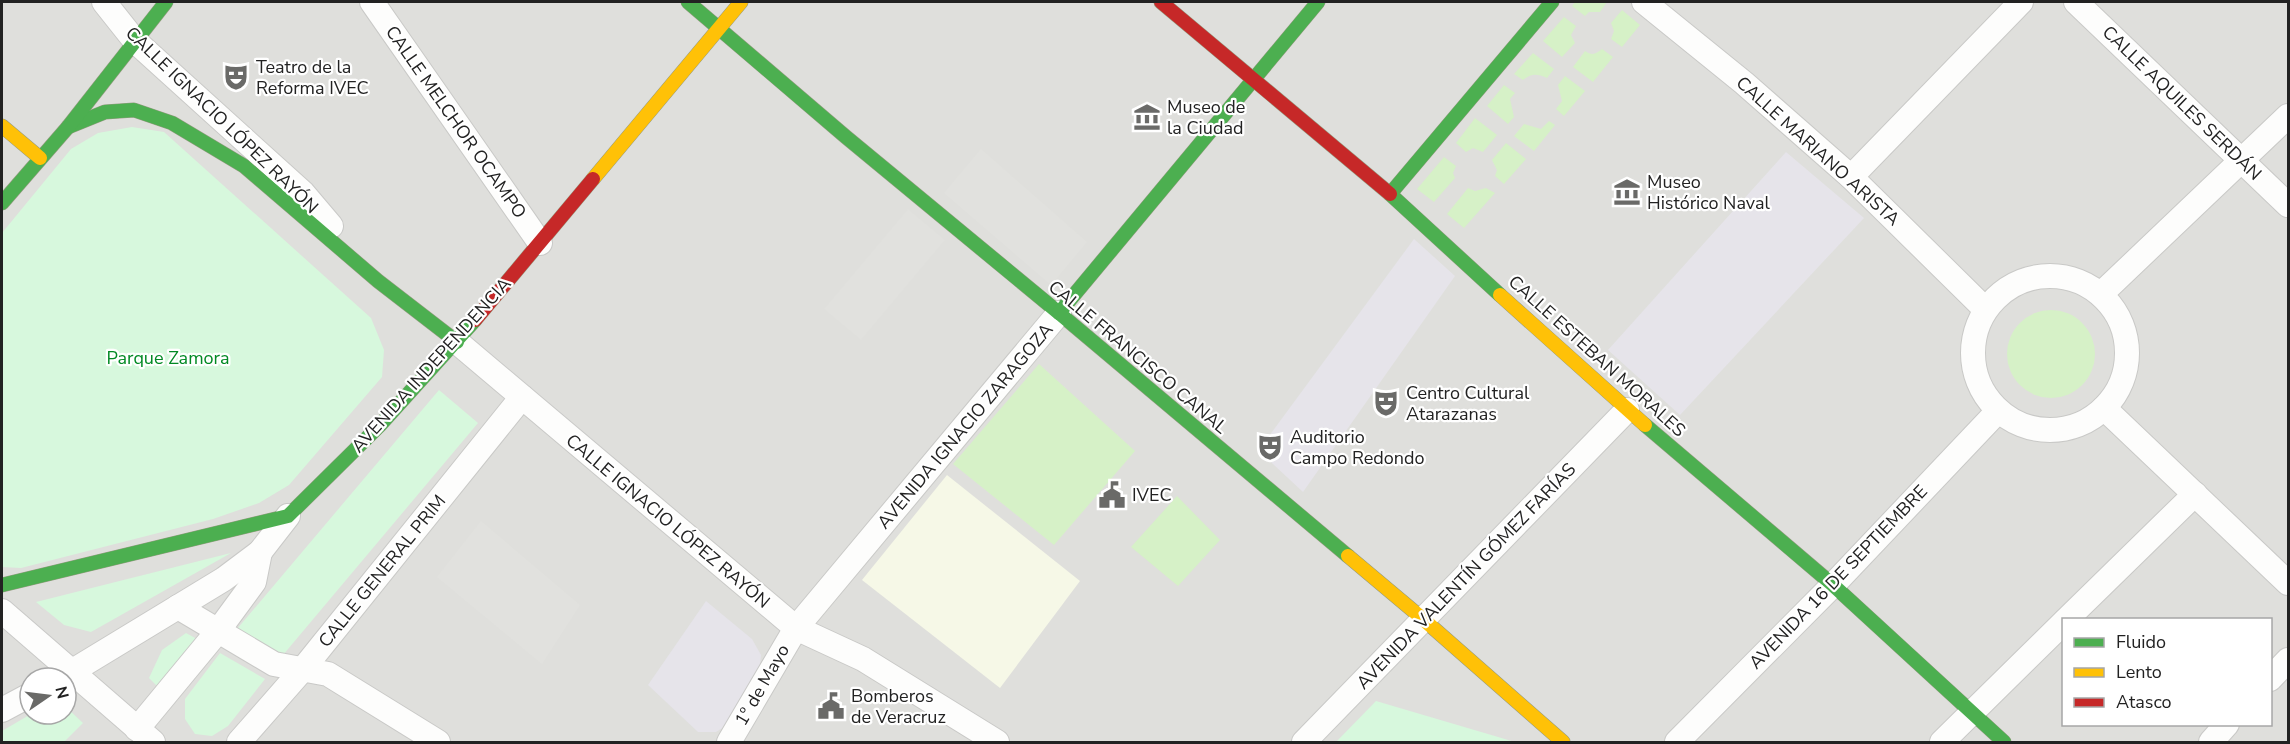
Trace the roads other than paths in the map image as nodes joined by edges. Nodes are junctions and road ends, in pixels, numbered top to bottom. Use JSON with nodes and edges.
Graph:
{"nodes":[{"id":1,"x":104,"y":2,"type":"edge"},
{"id":2,"x":166,"y":2,"type":"edge"},
{"id":3,"x":372,"y":2,"type":"edge"},
{"id":4,"x":688,"y":2,"type":"edge"},
{"id":5,"x":741,"y":2,"type":"edge"},
{"id":6,"x":1161,"y":2,"type":"edge"},
{"id":7,"x":1318,"y":2,"type":"edge"},
{"id":8,"x":1552,"y":2,"type":"edge"},
{"id":9,"x":1644,"y":2,"type":"edge"},
{"id":10,"x":2021,"y":2,"type":"edge"},
{"id":11,"x":2076,"y":2,"type":"edge"},
{"id":12,"x":719,"y":28,"type":"junction"},
{"id":13,"x":135,"y":40,"type":"junction"},
{"id":14,"x":1252,"y":80,"type":"junction"},
{"id":15,"x":2289,"y":116,"type":"edge"},
{"id":16,"x":2,"y":126,"type":"edge"},
{"id":17,"x":68,"y":126,"type":"junction"},
{"id":18,"x":40,"y":159,"type":"junction"},
{"id":19,"x":2243,"y":161,"type":"junction"},
{"id":20,"x":1851,"y":177,"type":"junction"},
{"id":21,"x":1390,"y":195,"type":"junction"},
{"id":22,"x":2,"y":203,"type":"edge"},
{"id":23,"x":2289,"y":205,"type":"edge"},
{"id":24,"x":540,"y":243,"type":"junction"},
{"id":25,"x":362,"y":266,"type":"junction"},
{"id":26,"x":2101,"y":294,"type":"junction"},
{"id":27,"x":1985,"y":309,"type":"junction"},
{"id":28,"x":1059,"y":313,"type":"junction"},
{"id":29,"x":457,"y":342,"type":"junction"},
{"id":30,"x":522,"y":397,"type":"junction"},
{"id":31,"x":2104,"y":408,"type":"junction"},
{"id":32,"x":1627,"y":410,"type":"junction"},
{"id":33,"x":1998,"y":411,"type":"junction"},
{"id":34,"x":2194,"y":494,"type":"junction"},
{"id":35,"x":288,"y":516,"type":"junction"},
{"id":36,"x":260,"y":552,"type":"junction"},
{"id":37,"x":2289,"y":583,"type":"edge"},
{"id":38,"x":2,"y":585,"type":"edge"},
{"id":39,"x":1833,"y":585,"type":"junction"},
{"id":40,"x":178,"y":607,"type":"junction"},
{"id":41,"x":2,"y":611,"type":"edge"},
{"id":42,"x":2068,"y":618,"type":"edge"},
{"id":43,"x":1424,"y":619,"type":"junction"},
{"id":44,"x":2062,"y":624,"type":"edge"},
{"id":45,"x":796,"y":628,"type":"junction"},
{"id":46,"x":218,"y":631,"type":"junction"},
{"id":47,"x":2289,"y":660,"type":"edge"},
{"id":48,"x":57,"y":666,"type":"edge"},
{"id":49,"x":78,"y":668,"type":"edge"},
{"id":50,"x":303,"y":669,"type":"junction"},
{"id":51,"x":2272,"y":678,"type":"edge"},
{"id":52,"x":78,"y":684,"type":"edge"},
{"id":53,"x":18,"y":702,"type":"edge"},
{"id":54,"x":2,"y":711,"type":"edge"},
{"id":55,"x":1972,"y":712,"type":"junction"},
{"id":56,"x":2226,"y":726,"type":"edge"},
{"id":57,"x":965,"y":734,"type":"edge"},
{"id":58,"x":145,"y":736,"type":"edge"},
{"id":59,"x":239,"y":742,"type":"edge"},
{"id":60,"x":438,"y":742,"type":"edge"},
{"id":61,"x":729,"y":742,"type":"edge"},
{"id":62,"x":997,"y":742,"type":"edge"},
{"id":63,"x":1304,"y":742,"type":"edge"},
{"id":64,"x":1563,"y":742,"type":"edge"},
{"id":65,"x":1677,"y":742,"type":"edge"},
{"id":66,"x":1942,"y":742,"type":"edge"},
{"id":67,"x":2004,"y":742,"type":"edge"},
{"id":68,"x":2211,"y":742,"type":"edge"}],
"edges":[{"from":1,"to":13,"type":"street","name":"CALLE IGNACIO LÓPEZ RAYÓN"},
{"from":2,"to":13,"type":"main road"},
{"from":3,"to":24,"type":"street","name":"CALLE MELCHOR OCAMPO"},
{"from":4,"to":12,"type":"main road","name":"CALLE FRANCISCO CANAL"},
{"from":5,"to":12,"type":"main road","name":"AVENIDA INDEPENDENCIA"},
{"from":6,"to":14,"type":"main road","name":"CALLE ESTEBAN MORALES"},
{"from":7,"to":14,"type":"main road","name":"AVENIDA IGNACIO ZARAGOZA"},
{"from":8,"to":21,"type":"main road"},
{"from":9,"to":20,"type":"street","name":"CALLE MARIANO ARISTA"},
{"from":10,"to":20,"type":"street"},
{"from":11,"to":19,"type":"street","name":"CALLE AQUILES SERDÁN"},
{"from":12,"to":24,"type":"main road","name":"AVENIDA INDEPENDENCIA"},
{"from":12,"to":28,"type":"main road","name":"CALLE FRANCISCO CANAL"},
{"from":13,"to":17,"type":"main road"},
{"from":13,"to":25,"type":"street","name":"CALLE IGNACIO LÓPEZ RAYÓN"},
{"from":14,"to":21,"type":"main road","name":"CALLE ESTEBAN MORALES"},
{"from":14,"to":28,"type":"main road","name":"AVENIDA IGNACIO ZARAGOZA"},
{"from":15,"to":19,"type":"street"},
{"from":16,"to":18,"type":"main road"},
{"from":17,"to":18,"type":"main road"},
{"from":17,"to":25,"type":"main road","name":"CALLE IGNACIO LÓPEZ RAYÓN"},
{"from":18,"to":22,"type":"main road"},
{"from":19,"to":23,"type":"street","name":"CALLE AQUILES SERDÁN"},
{"from":19,"to":26,"type":"street"},
{"from":20,"to":27,"type":"street","name":"CALLE MARIANO ARISTA"},
{"from":21,"to":32,"type":"main road","name":"CALLE ESTEBAN MORALES"},
{"from":24,"to":29,"type":"main road","name":"AVENIDA INDEPENDENCIA"},
{"from":25,"to":29,"type":"main road","name":"CALLE IGNACIO LÓPEZ RAYÓN"},
{"from":26,"to":27,"type":"street"},
{"from":26,"to":31,"type":"street"},
{"from":27,"to":33,"type":"street"},
{"from":28,"to":43,"type":"main road","name":"CALLE FRANCISCO CANAL"},
{"from":28,"to":45,"type":"street","name":"AVENIDA IGNACIO ZARAGOZA"},
{"from":29,"to":30,"type":"street","name":"CALLE IGNACIO LÓPEZ RAYÓN"},
{"from":29,"to":35,"type":"main road","name":"AVENIDA INDEPENDENCIA"},
{"from":30,"to":45,"type":"street","name":"CALLE IGNACIO LÓPEZ RAYÓN"},
{"from":30,"to":50,"type":"street","name":"CALLE GENERAL PRIM"},
{"from":31,"to":33,"type":"street"},
{"from":31,"to":34,"type":"street"},
{"from":32,"to":39,"type":"main road","name":"CALLE ESTEBAN MORALES"},
{"from":32,"to":43,"type":"street","name":"AVENIDA VALENTÍN GÓMEZ FARÍAS"},
{"from":33,"to":39,"type":"street","name":"AVENIDA 16 DE SEPTIEMBRE"},
{"from":34,"to":37,"type":"street"},
{"from":34,"to":42,"type":"street"},
{"from":35,"to":36,"type":"street","name":"AVENIDA INDEPENDENCIA"},
{"from":35,"to":38,"type":"main road"},
{"from":36,"to":40,"type":"street","name":"AVENIDA INDEPENDENCIA"},
{"from":36,"to":46,"type":"street"},
{"from":39,"to":55,"type":"main road","name":"CALLE ESTEBAN MORALES"},
{"from":39,"to":65,"type":"street","name":"AVENIDA 16 DE SEPTIEMBRE"},
{"from":40,"to":46,"type":"street"},
{"from":40,"to":49,"type":"street","name":"AVENIDA INDEPENDENCIA"},
{"from":41,"to":48,"type":"street"},
{"from":43,"to":63,"type":"street","name":"AVENIDA VALENTÍN GÓMEZ FARÍAS"},
{"from":43,"to":64,"type":"main road","name":"CALLE FRANCISCO CANAL"},
{"from":44,"to":55,"type":"street"},
{"from":45,"to":57,"type":"street","name":"CALLE IGNACIO LÓPEZ RAYÓN"},
{"from":45,"to":61,"type":"street","name":"1º de Mayo"},
{"from":46,"to":50,"type":"street"},
{"from":46,"to":58,"type":"street"},
{"from":47,"to":51,"type":"street"},
{"from":50,"to":59,"type":"street","name":"CALLE GENERAL PRIM"},
{"from":50,"to":60,"type":"street"},
{"from":52,"to":58,"type":"street"},
{"from":53,"to":54,"type":"street"},
{"from":55,"to":66,"type":"street"},
{"from":55,"to":67,"type":"main road","name":"CALLE ESTEBAN MORALES"},
{"from":56,"to":68,"type":"street"},
{"from":57,"to":62,"type":"street","name":"CALLE IGNACIO LÓPEZ RAYÓN"}]}
